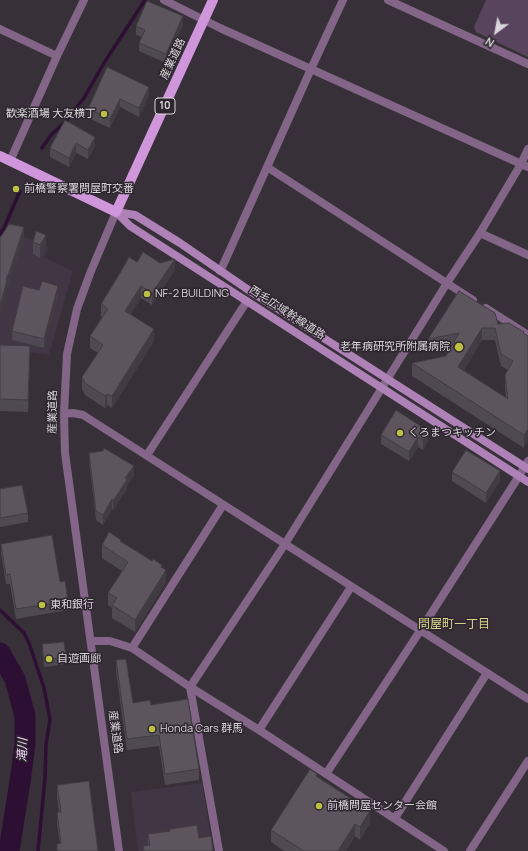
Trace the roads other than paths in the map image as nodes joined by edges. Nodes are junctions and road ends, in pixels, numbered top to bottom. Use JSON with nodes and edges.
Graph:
{"nodes":[{"id":1,"x":84,"y":0,"type":"edge"},
{"id":2,"x":164,"y":0,"type":"edge"},
{"id":3,"x":213,"y":0,"type":"edge"},
{"id":4,"x":343,"y":0,"type":"edge"},
{"id":5,"x":388,"y":0,"type":"edge"},
{"id":6,"x":204,"y":20,"type":"junction"},
{"id":7,"x":0,"y":29,"type":"edge"},
{"id":8,"x":57,"y":56,"type":"junction"},
{"id":9,"x":528,"y":64,"type":"edge"},
{"id":10,"x":311,"y":69,"type":"junction"},
{"id":11,"x":528,"y":149,"type":"edge"},
{"id":12,"x":0,"y":156,"type":"edge"},
{"id":13,"x":10,"y":161,"type":"junction"},
{"id":14,"x":525,"y":165,"type":"edge"},
{"id":15,"x":267,"y":167,"type":"junction"},
{"id":16,"x":116,"y":212,"type":"junction"},
{"id":17,"x":480,"y":233,"type":"junction"},
{"id":18,"x":528,"y":255,"type":"edge"},
{"id":19,"x":220,"y":271,"type":"junction"},
{"id":20,"x":447,"y":283,"type":"junction"},
{"id":21,"x":247,"y":301,"type":"junction"},
{"id":22,"x":528,"y":335,"type":"edge"},
{"id":23,"x":388,"y":379,"type":"junction"},
{"id":24,"x":382,"y":388,"type":"junction"},
{"id":25,"x":64,"y":414,"type":"junction"},
{"id":26,"x":147,"y":455,"type":"junction"},
{"id":27,"x":527,"y":466,"type":"edge"},
{"id":28,"x":519,"y":476,"type":"junction"},
{"id":29,"x":528,"y":482,"type":"edge"},
{"id":30,"x":223,"y":505,"type":"junction"},
{"id":31,"x":285,"y":544,"type":"junction"},
{"id":32,"x":351,"y":587,"type":"junction"},
{"id":33,"x":420,"y":631,"type":"junction"},
{"id":34,"x":91,"y":641,"type":"junction"},
{"id":35,"x":132,"y":648,"type":"junction"},
{"id":36,"x":487,"y":673,"type":"junction"},
{"id":37,"x":190,"y":687,"type":"junction"},
{"id":38,"x":528,"y":700,"type":"edge"},
{"id":39,"x":259,"y":730,"type":"junction"},
{"id":40,"x":528,"y":761,"type":"edge"},
{"id":41,"x":326,"y":774,"type":"junction"},
{"id":42,"x":395,"y":818,"type":"junction"},
{"id":43,"x":119,"y":851,"type":"edge"},
{"id":44,"x":219,"y":851,"type":"edge"},
{"id":45,"x":444,"y":851,"type":"edge"},
{"id":46,"x":470,"y":851,"type":"edge"}],
"edges":[{"from":1,"to":8,"type":"street"},
{"from":2,"to":6,"type":"street"},
{"from":3,"to":6,"type":"main road","name":"産業道路","number":"10"},
{"from":4,"to":10,"type":"street"},
{"from":5,"to":9,"type":"street"},
{"from":6,"to":10,"type":"street"},
{"from":6,"to":16,"type":"main road","name":"産業道路","number":"10"},
{"from":7,"to":8,"type":"street"},
{"from":8,"to":13,"type":"street"},
{"from":10,"to":14,"type":"street"},
{"from":10,"to":15,"type":"street"},
{"from":11,"to":14,"type":"street"},
{"from":12,"to":13,"type":"main road","name":"西毛広域幹線道路"},
{"from":13,"to":16,"type":"main road","name":"西毛広域幹線道路"},
{"from":14,"to":17,"type":"street"},
{"from":15,"to":19,"type":"street"},
{"from":15,"to":20,"type":"street"},
{"from":16,"to":19,"type":"main road","name":"西毛広域幹線道路"},
{"from":16,"to":21,"type":"main road","name":"西毛広域幹線道路"},
{"from":16,"to":25,"type":"street","name":"産業道路"},
{"from":17,"to":18,"type":"street"},
{"from":17,"to":20,"type":"street"},
{"from":19,"to":23,"type":"main road","name":"西毛広域幹線道路"},
{"from":20,"to":22,"type":"street"},
{"from":20,"to":23,"type":"street"},
{"from":21,"to":24,"type":"main road","name":"西毛広域幹線道路"},
{"from":21,"to":26,"type":"street"},
{"from":23,"to":24,"type":"street"},
{"from":23,"to":27,"type":"main road","name":"西毛広域幹線道路"},
{"from":24,"to":28,"type":"main road","name":"西毛広域幹線道路"},
{"from":24,"to":31,"type":"street"},
{"from":25,"to":26,"type":"street"},
{"from":25,"to":34,"type":"street","name":"産業道路"},
{"from":26,"to":30,"type":"street"},
{"from":27,"to":28,"type":"street"},
{"from":28,"to":29,"type":"main road","name":"西毛広域幹線道路"},
{"from":28,"to":33,"type":"street"},
{"from":30,"to":31,"type":"street"},
{"from":30,"to":35,"type":"street"},
{"from":31,"to":32,"type":"street"},
{"from":31,"to":37,"type":"street"},
{"from":32,"to":33,"type":"street"},
{"from":32,"to":39,"type":"street"},
{"from":33,"to":36,"type":"street"},
{"from":33,"to":41,"type":"street"},
{"from":34,"to":35,"type":"street"},
{"from":34,"to":43,"type":"street","name":"産業道路"},
{"from":35,"to":37,"type":"street"},
{"from":36,"to":38,"type":"street"},
{"from":36,"to":42,"type":"street"},
{"from":37,"to":39,"type":"street"},
{"from":37,"to":44,"type":"street"},
{"from":39,"to":41,"type":"street"},
{"from":40,"to":46,"type":"street"},
{"from":41,"to":42,"type":"street"},
{"from":42,"to":45,"type":"street"}]}
